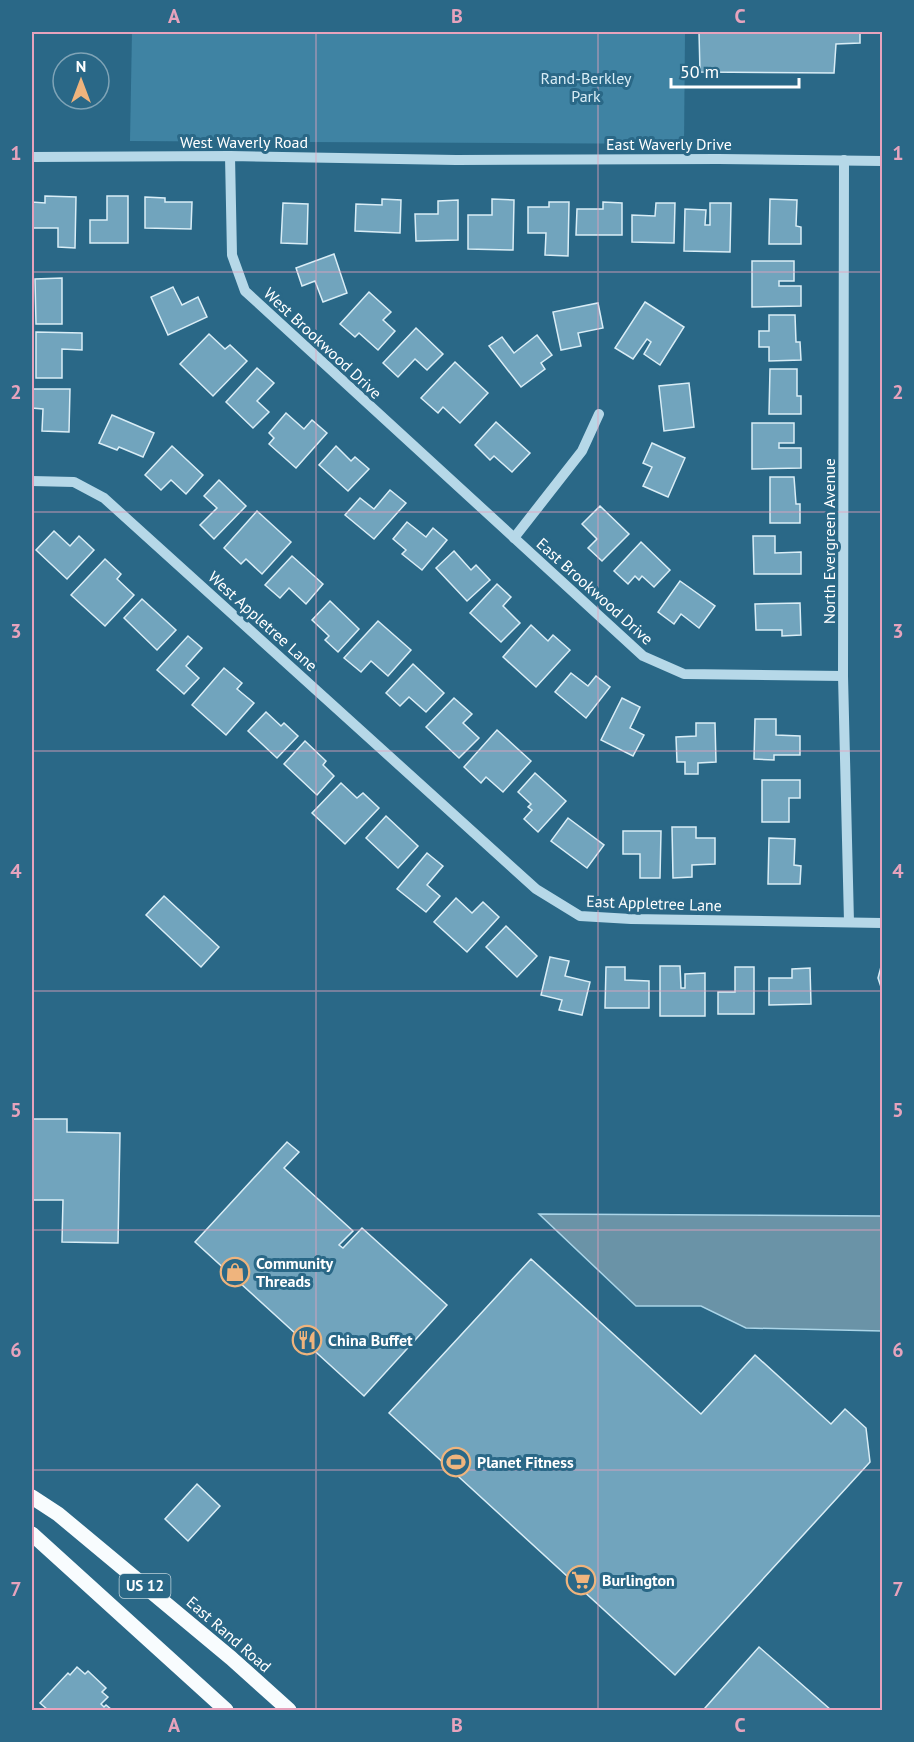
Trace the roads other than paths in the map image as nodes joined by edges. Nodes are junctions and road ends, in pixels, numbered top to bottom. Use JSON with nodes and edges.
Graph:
{"nodes":[{"id":1,"x":230,"y":156,"type":"junction"},
{"id":2,"x":32,"y":157,"type":"edge"},
{"id":3,"x":456,"y":160,"type":"joint"},
{"id":4,"x":844,"y":160,"type":"junction"},
{"id":5,"x":882,"y":161,"type":"edge"},
{"id":6,"x":599,"y":414,"type":"dead end"},
{"id":7,"x":32,"y":480,"type":"edge"},
{"id":8,"x":455,"y":485,"type":"joint"},
{"id":9,"x":514,"y":538,"type":"junction"},
{"id":10,"x":843,"y":676,"type":"junction"},
{"id":11,"x":459,"y":818,"type":"joint"},
{"id":12,"x":849,"y":922,"type":"junction"},
{"id":13,"x":882,"y":923,"type":"edge"},
{"id":14,"x":32,"y":1497,"type":"edge"},
{"id":15,"x":32,"y":1534,"type":"edge"},
{"id":16,"x":226,"y":1710,"type":"edge"},
{"id":17,"x":289,"y":1710,"type":"edge"}],
"edges":[{"from":1,"to":2,"type":"street","name":"West Waverly Road"},
{"from":1,"to":3,"type":"street","name":"West Waverly Road"},
{"from":1,"to":8,"type":"street","name":"West Brookwood Drive"},
{"from":3,"to":4,"type":"street","name":"East Waverly Drive"},
{"from":4,"to":5,"type":"street","name":"East Waverly Drive"},
{"from":4,"to":10,"type":"street","name":"North Evergreen Avenue"},
{"from":6,"to":9,"type":"street"},
{"from":7,"to":11,"type":"street","name":"West Appletree Lane"},
{"from":8,"to":9,"type":"street","name":"East Brookwood Drive"},
{"from":9,"to":10,"type":"street","name":"East Brookwood Drive"},
{"from":10,"to":12,"type":"street","name":"North Evergreen Avenue"},
{"from":11,"to":12,"type":"street","name":"East Appletree Lane"},
{"from":12,"to":13,"type":"street","name":"East Appletree Lane"},
{"from":14,"to":17,"type":"main road","name":"East Rand Road","number":"US 12"},
{"from":15,"to":16,"type":"main road","number":"US 12"}]}
